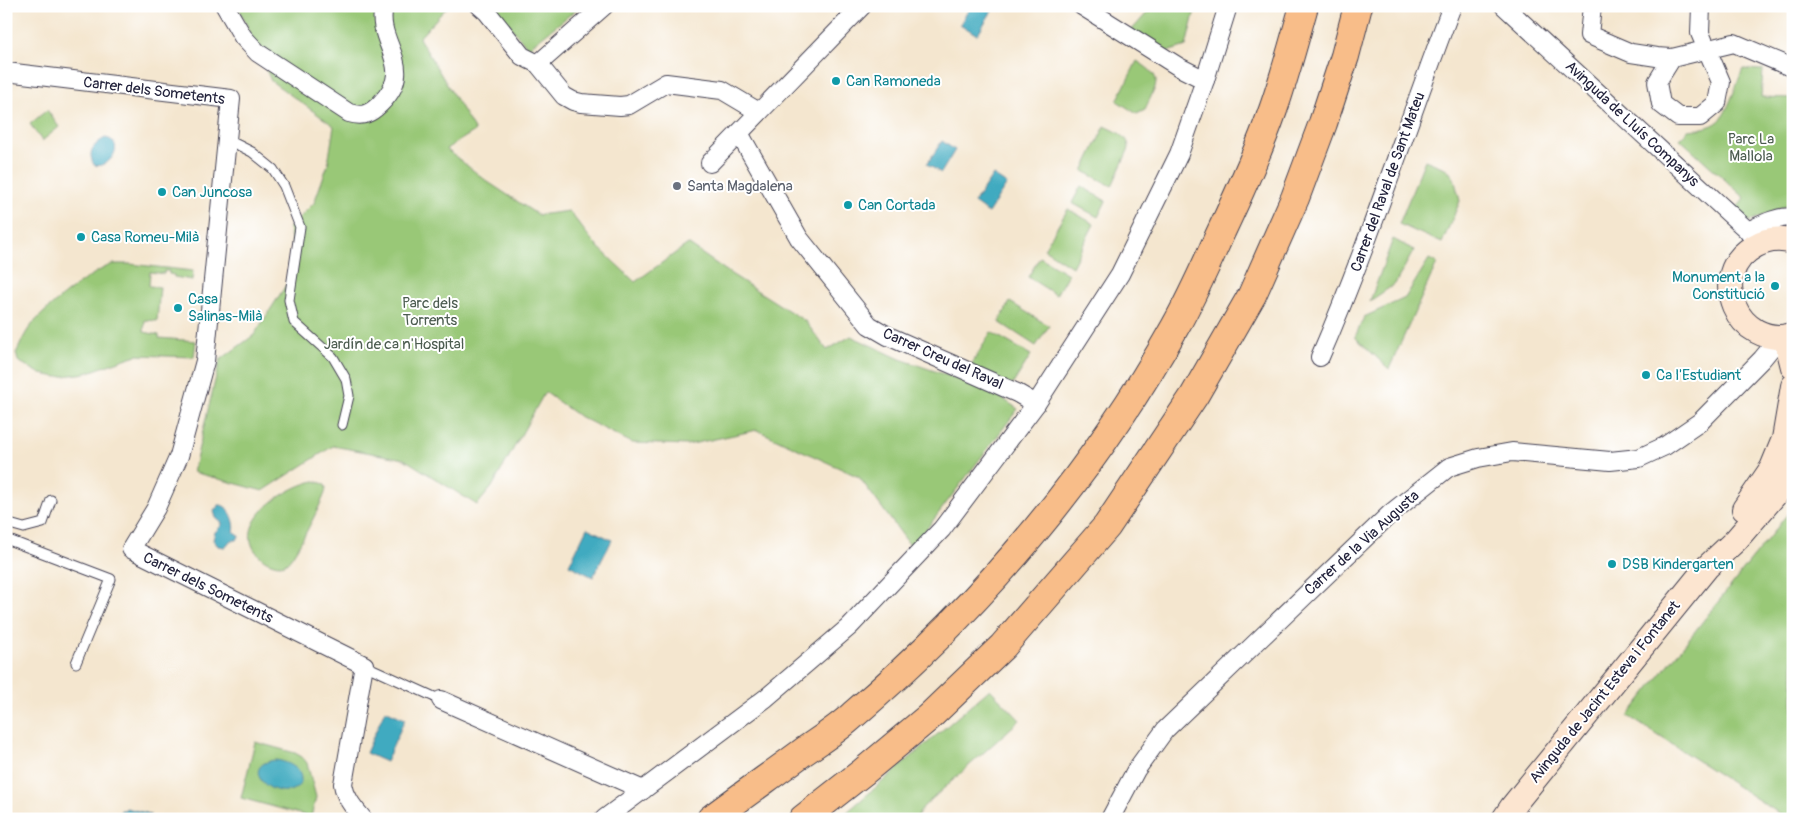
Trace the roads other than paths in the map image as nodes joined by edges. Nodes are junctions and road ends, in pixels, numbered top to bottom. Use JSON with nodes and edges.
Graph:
{"nodes":[{"id":1,"x":225,"y":6,"type":"edge"},
{"id":2,"x":384,"y":6,"type":"edge"},
{"id":3,"x":480,"y":6,"type":"edge"},
{"id":4,"x":604,"y":6,"type":"edge"},
{"id":5,"x":1082,"y":6,"type":"edge"},
{"id":6,"x":1228,"y":6,"type":"edge"},
{"id":7,"x":1304,"y":6,"type":"edge"},
{"id":8,"x":1358,"y":6,"type":"edge"},
{"id":9,"x":1452,"y":6,"type":"edge"},
{"id":10,"x":1504,"y":6,"type":"edge"},
{"id":11,"x":1592,"y":6,"type":"edge"},
{"id":12,"x":1702,"y":6,"type":"edge"},
{"id":13,"x":853,"y":9,"type":"edge"},
{"id":14,"x":1708,"y":51,"type":"junction"},
{"id":15,"x":1672,"y":58,"type":"junction"},
{"id":16,"x":538,"y":64,"type":"junction"},
{"id":17,"x":1793,"y":68,"type":"edge"},
{"id":18,"x":6,"y":72,"type":"edge"},
{"id":19,"x":1205,"y":80,"type":"junction"},
{"id":20,"x":759,"y":112,"type":"junction"},
{"id":21,"x":739,"y":133,"type":"junction"},
{"id":22,"x":228,"y":140,"type":"junction"},
{"id":23,"x":710,"y":164,"type":"dead end"},
{"id":24,"x":1793,"y":217,"type":"edge"},
{"id":25,"x":1752,"y":238,"type":"junction"},
{"id":26,"x":1793,"y":242,"type":"edge"},
{"id":27,"x":1787,"y":336,"type":"edge"},
{"id":28,"x":1320,"y":357,"type":"dead end"},
{"id":29,"x":1793,"y":367,"type":"edge"},
{"id":30,"x":1793,"y":386,"type":"edge"},
{"id":31,"x":1036,"y":404,"type":"junction"},
{"id":32,"x":342,"y":425,"type":"dead end"},
{"id":33,"x":1793,"y":465,"type":"edge"},
{"id":34,"x":1786,"y":488,"type":"edge"},
{"id":35,"x":51,"y":500,"type":"dead end"},
{"id":36,"x":6,"y":523,"type":"edge"},
{"id":37,"x":6,"y":539,"type":"edge"},
{"id":38,"x":1707,"y":567,"type":"junction"},
{"id":39,"x":76,"y":663,"type":"dead end"},
{"id":40,"x":364,"y":665,"type":"junction"},
{"id":41,"x":441,"y":700,"type":"joint"},
{"id":42,"x":643,"y":790,"type":"junction"},
{"id":43,"x":363,"y":819,"type":"edge"},
{"id":44,"x":604,"y":819,"type":"edge"},
{"id":45,"x":711,"y":819,"type":"edge"},
{"id":46,"x":803,"y":819,"type":"edge"},
{"id":47,"x":1110,"y":819,"type":"edge"},
{"id":48,"x":1504,"y":819,"type":"edge"}],
"edges":[{"from":1,"to":2,"type":"street"},
{"from":3,"to":16,"type":"street"},
{"from":4,"to":16,"type":"street"},
{"from":5,"to":19,"type":"street"},
{"from":6,"to":19,"type":"street"},
{"from":7,"to":45,"type":"highway"},
{"from":8,"to":46,"type":"highway"},
{"from":9,"to":28,"type":"street","name":"Carrer del Raval de Sant Mateu"},
{"from":10,"to":25,"type":"street","name":"Avinguda de Lluís Companys"},
{"from":11,"to":15,"type":"street"},
{"from":12,"to":14,"type":"street"},
{"from":13,"to":20,"type":"street"},
{"from":14,"to":15,"type":"street"},
{"from":14,"to":15,"type":"street"},
{"from":14,"to":17,"type":"street"},
{"from":16,"to":20,"type":"street"},
{"from":18,"to":22,"type":"street","name":"Carrer dels Sometents"},
{"from":19,"to":31,"type":"street"},
{"from":20,"to":21,"type":"street"},
{"from":21,"to":23,"type":"street"},
{"from":21,"to":31,"type":"street","name":"Carrer Creu del Raval"},
{"from":22,"to":32,"type":"lane"},
{"from":22,"to":40,"type":"street","name":"Carrer dels Sometents"},
{"from":24,"to":25,"type":"street"},
{"from":25,"to":26,"type":"street"},
{"from":25,"to":27,"type":"street"},
{"from":27,"to":29,"type":"street"},
{"from":27,"to":47,"type":"street","name":"Carrer de la Via Augusta"},
{"from":30,"to":38,"type":"street","name":"Avinguda de Jacint Esteva i Fontanet"},
{"from":31,"to":42,"type":"street"},
{"from":33,"to":34,"type":"street","name":"Avinguda de Jacint Esteva i Fontanet"},
{"from":34,"to":38,"type":"street","name":"Avinguda de Jacint Esteva i Fontanet"},
{"from":35,"to":36,"type":"lane"},
{"from":37,"to":39,"type":"lane"},
{"from":38,"to":48,"type":"street","name":"Avinguda de Jacint Esteva i Fontanet"},
{"from":40,"to":41,"type":"lane","name":"Carrer dels Sometents"},
{"from":40,"to":43,"type":"street"},
{"from":41,"to":42,"type":"street","name":"Carrer dels Sometents"},
{"from":42,"to":44,"type":"street"}]}
